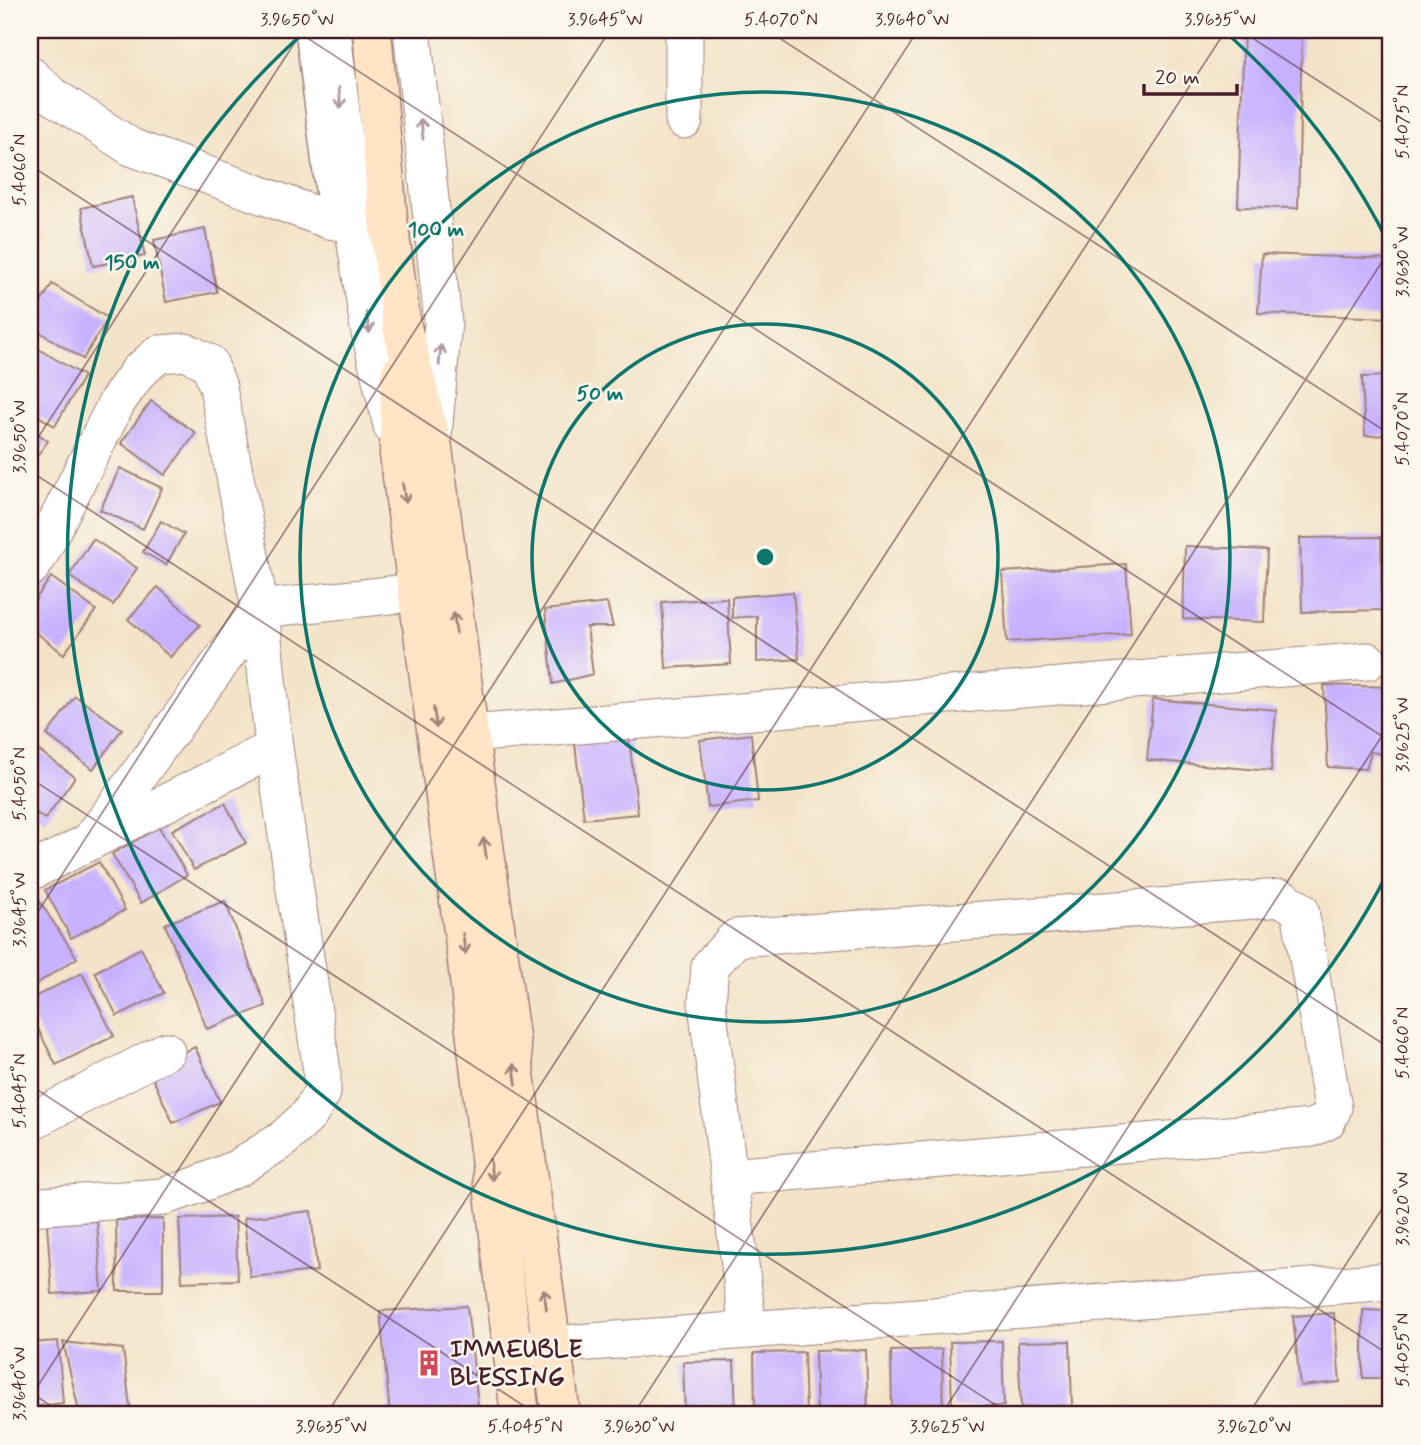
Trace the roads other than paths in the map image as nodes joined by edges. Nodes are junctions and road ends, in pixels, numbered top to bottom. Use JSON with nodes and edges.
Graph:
{"nodes":[{"id":1,"x":305,"y":30,"type":"edge"},
{"id":2,"x":332,"y":30,"type":"edge"},
{"id":3,"x":372,"y":30,"type":"edge"},
{"id":4,"x":412,"y":30,"type":"edge"},
{"id":5,"x":684,"y":30,"type":"edge"},
{"id":6,"x":30,"y":75,"type":"edge"},
{"id":7,"x":684,"y":120,"type":"dead end"},
{"id":8,"x":341,"y":222,"type":"junction"},
{"id":9,"x":416,"y":451,"type":"junction"},
{"id":10,"x":30,"y":568,"type":"edge"},
{"id":11,"x":418,"y":592,"type":"junction"},
{"id":12,"x":260,"y":609,"type":"junction"},
{"id":13,"x":1368,"y":662,"type":"dead end"},
{"id":14,"x":469,"y":734,"type":"junction"},
{"id":15,"x":274,"y":748,"type":"junction"},
{"id":16,"x":90,"y":841,"type":"junction"},
{"id":17,"x":30,"y":872,"type":"edge"},
{"id":18,"x":166,"y":1051,"type":"dead end"},
{"id":19,"x":30,"y":1122,"type":"edge"},
{"id":20,"x":729,"y":1177,"type":"junction"},
{"id":21,"x":30,"y":1207,"type":"edge"},
{"id":22,"x":1391,"y":1281,"type":"edge"},
{"id":23,"x":748,"y":1329,"type":"junction"},
{"id":24,"x":551,"y":1345,"type":"junction"},
{"id":25,"x":513,"y":1351,"type":"junction"},
{"id":26,"x":520,"y":1415,"type":"edge"},
{"id":27,"x":561,"y":1415,"type":"edge"}],
"edges":[{"from":1,"to":8,"type":"lane"},
{"from":2,"to":8,"type":"street","one_way":true},
{"from":3,"to":9,"type":"street"},
{"from":9,"to":4,"type":"street","one_way":true},
{"from":5,"to":7,"type":"street"},
{"from":6,"to":8,"type":"street"},
{"from":8,"to":9,"type":"street","one_way":true},
{"from":9,"to":11,"type":"street","one_way":true},
{"from":14,"to":9,"type":"street","one_way":true},
{"from":10,"to":12,"type":"street"},
{"from":11,"to":12,"type":"street"},
{"from":11,"to":25,"type":"street","one_way":true},
{"from":12,"to":15,"type":"street"},
{"from":12,"to":16,"type":"street"},
{"from":13,"to":14,"type":"street"},
{"from":24,"to":14,"type":"street","one_way":true},
{"from":15,"to":16,"type":"street"},
{"from":15,"to":21,"type":"street"},
{"from":16,"to":17,"type":"street"},
{"from":18,"to":19,"type":"street"},
{"from":20,"to":20,"type":"street"},
{"from":20,"to":23,"type":"street"},
{"from":22,"to":23,"type":"street"},
{"from":23,"to":24,"type":"street"},
{"from":24,"to":25,"type":"street"},
{"from":24,"to":27,"type":"street"},
{"from":25,"to":26,"type":"street"}]}
